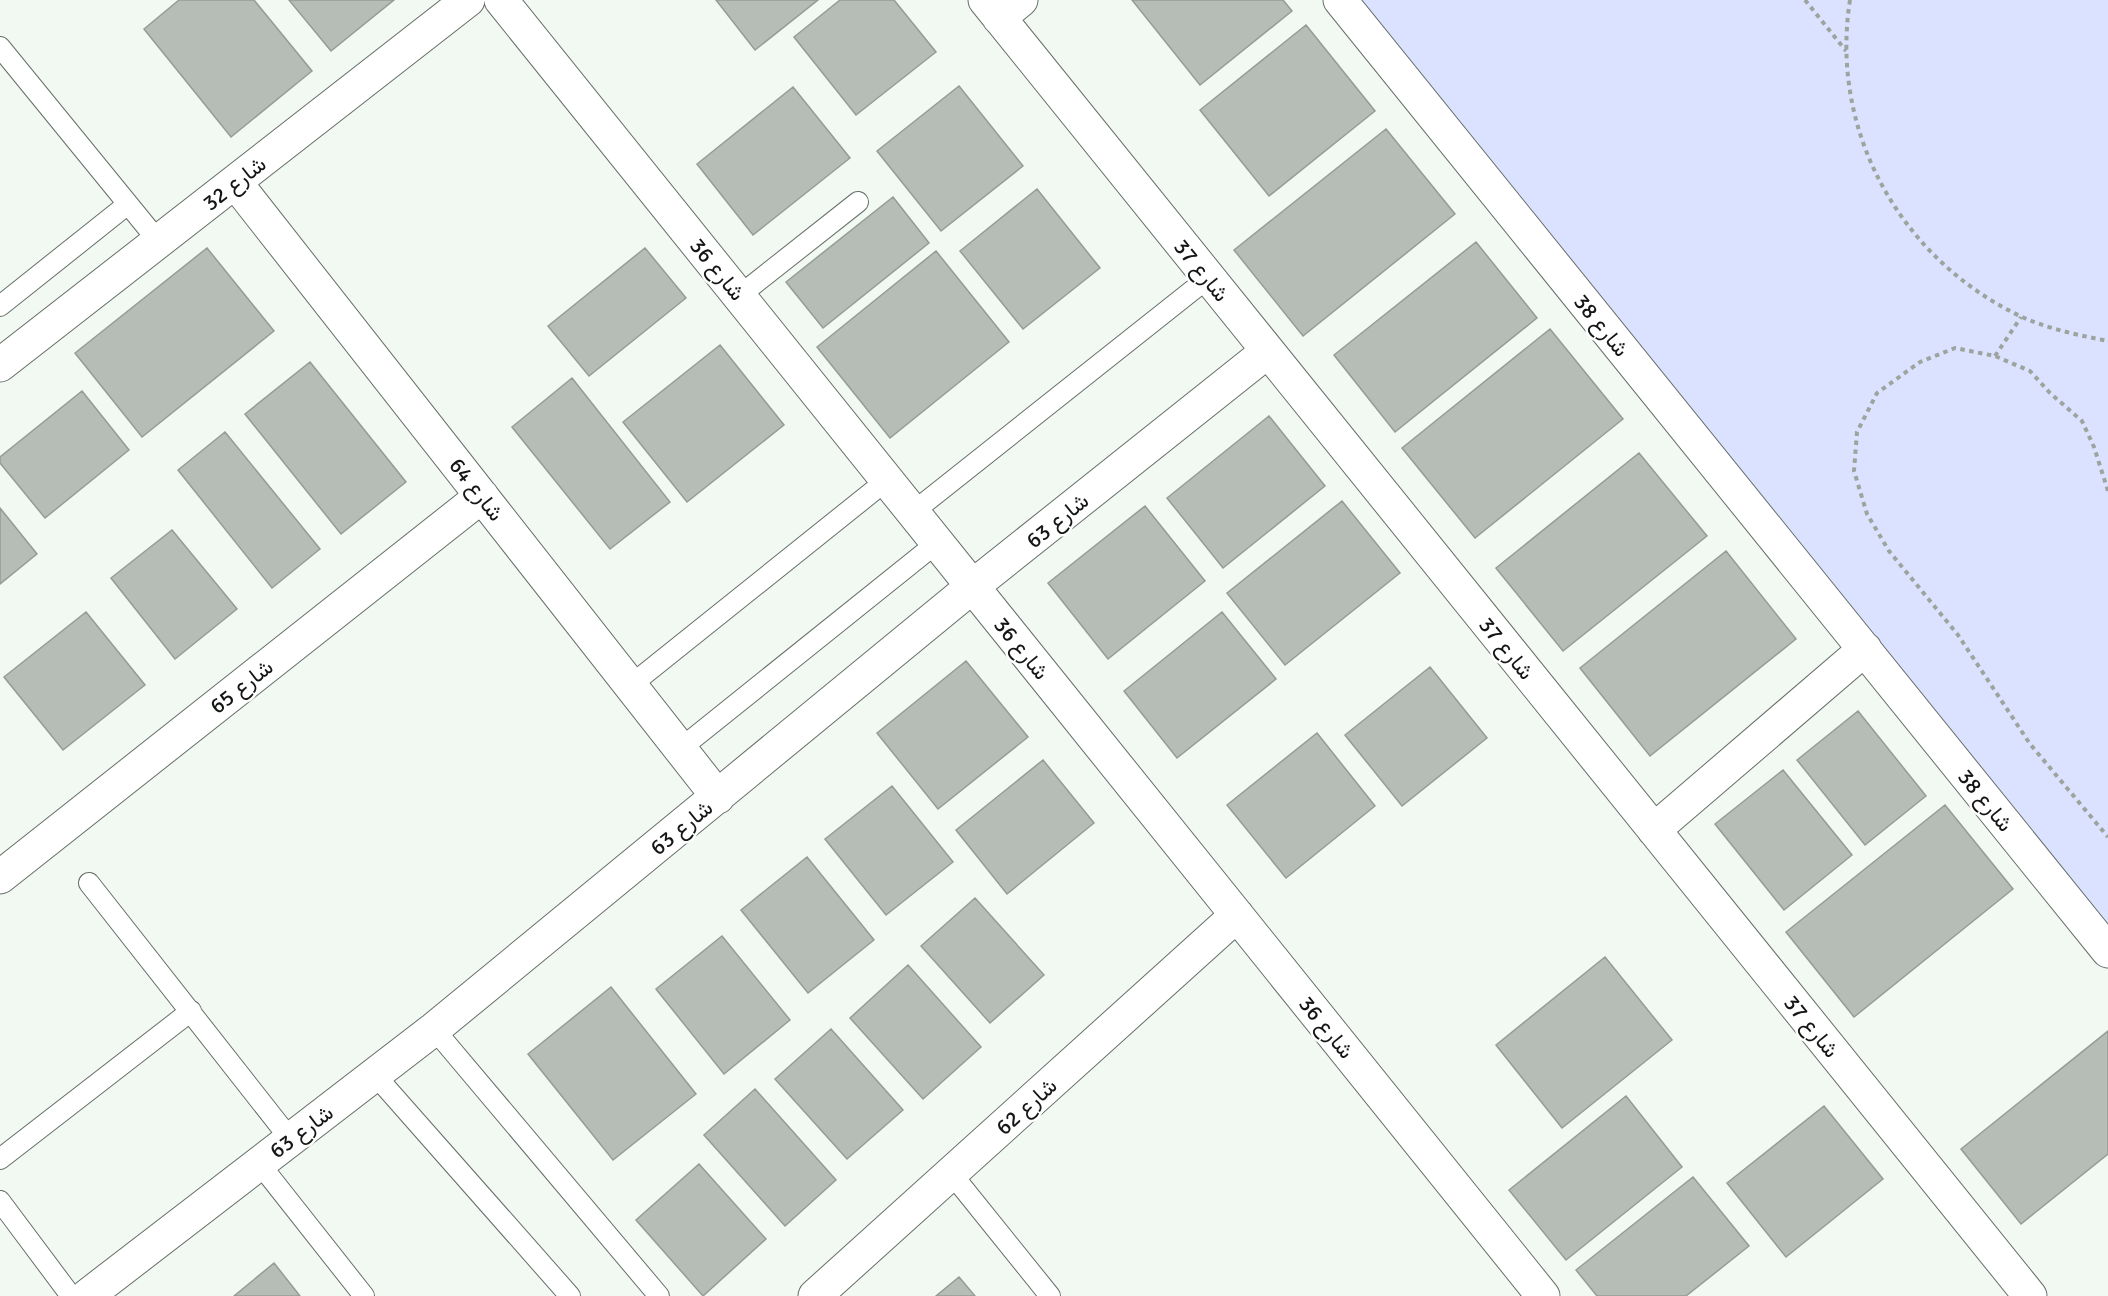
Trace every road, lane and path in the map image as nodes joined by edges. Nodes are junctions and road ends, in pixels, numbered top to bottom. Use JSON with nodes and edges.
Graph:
{"nodes":[{"id":1,"x":468,"y":0,"type":"edge"},
{"id":2,"x":501,"y":0,"type":"edge"},
{"id":3,"x":1340,"y":0,"type":"edge"},
{"id":4,"x":1805,"y":0,"type":"edge"},
{"id":5,"x":1850,"y":0,"type":"edge"},
{"id":6,"x":1001,"y":6,"type":"edge"},
{"id":7,"x":0,"y":47,"type":"edge"},
{"id":8,"x":1847,"y":52,"type":"junction"},
{"id":9,"x":235,"y":182,"type":"junction"},
{"id":10,"x":858,"y":202,"type":"dead end"},
{"id":11,"x":128,"y":204,"type":"junction"},
{"id":12,"x":159,"y":242,"type":"junction"},
{"id":13,"x":1208,"y":278,"type":"junction"},
{"id":14,"x":739,"y":296,"type":"junction"},
{"id":15,"x":0,"y":306,"type":"edge"},
{"id":16,"x":2021,"y":317,"type":"junction"},
{"id":17,"x":2108,"y":341,"type":"edge"},
{"id":18,"x":1268,"y":351,"type":"junction"},
{"id":19,"x":1995,"y":356,"type":"junction"},
{"id":20,"x":0,"y":365,"type":"edge"},
{"id":21,"x":887,"y":480,"type":"junction"},
{"id":22,"x":2108,"y":491,"type":"edge"},
{"id":23,"x":482,"y":496,"type":"junction"},
{"id":24,"x":913,"y":512,"type":"junction"},
{"id":25,"x":938,"y":542,"type":"junction"},
{"id":26,"x":973,"y":586,"type":"junction"},
{"id":27,"x":1865,"y":649,"type":"junction"},
{"id":28,"x":631,"y":686,"type":"junction"},
{"id":29,"x":680,"y":749,"type":"junction"},
{"id":30,"x":718,"y":797,"type":"junction"},
{"id":31,"x":1654,"y":830,"type":"junction"},
{"id":32,"x":2108,"y":837,"type":"edge"},
{"id":33,"x":0,"y":877,"type":"edge"},
{"id":34,"x":89,"y":883,"type":"dead end"},
{"id":35,"x":1237,"y":915,"type":"junction"},
{"id":36,"x":2108,"y":951,"type":"edge"},
{"id":37,"x":191,"y":1011,"type":"junction"},
{"id":38,"x":434,"y":1029,"type":"junction"},
{"id":39,"x":375,"y":1075,"type":"junction"},
{"id":40,"x":291,"y":1140,"type":"junction"},
{"id":41,"x":0,"y":1159,"type":"edge"},
{"id":42,"x":260,"y":1163,"type":"junction"},
{"id":43,"x":951,"y":1173,"type":"junction"},
{"id":44,"x":0,"y":1201,"type":"edge"},
{"id":45,"x":71,"y":1296,"type":"edge"},
{"id":46,"x":87,"y":1296,"type":"edge"},
{"id":47,"x":363,"y":1296,"type":"edge"},
{"id":48,"x":570,"y":1296,"type":"edge"},
{"id":49,"x":659,"y":1296,"type":"edge"},
{"id":50,"x":815,"y":1296,"type":"edge"},
{"id":51,"x":1050,"y":1296,"type":"edge"},
{"id":52,"x":1544,"y":1296,"type":"edge"},
{"id":53,"x":2030,"y":1296,"type":"edge"}],
"edges":[{"from":1,"to":9,"type":"street","name":"شارع 32"},
{"from":2,"to":14,"type":"street","name":"شارع 36"},
{"from":3,"to":27,"type":"street","name":"شارع 38"},
{"from":4,"to":8,"type":"path"},
{"from":5,"to":8,"type":"path"},
{"from":6,"to":13,"type":"street","name":"شارع 37"},
{"from":7,"to":11,"type":"lane"},
{"from":8,"to":16,"type":"path"},
{"from":9,"to":12,"type":"street","name":"شارع 32"},
{"from":9,"to":23,"type":"street","name":"شارع 64"},
{"from":10,"to":14,"type":"lane"},
{"from":11,"to":12,"type":"lane"},
{"from":11,"to":15,"type":"lane"},
{"from":12,"to":20,"type":"street","name":"شارع 32"},
{"from":13,"to":18,"type":"street","name":"شارع 37"},
{"from":13,"to":24,"type":"lane"},
{"from":14,"to":21,"type":"street","name":"شارع 36"},
{"from":16,"to":17,"type":"path"},
{"from":16,"to":19,"type":"path"},
{"from":18,"to":26,"type":"street","name":"شارع 63"},
{"from":18,"to":31,"type":"street","name":"شارع 37"},
{"from":19,"to":22,"type":"path"},
{"from":19,"to":32,"type":"path"},
{"from":21,"to":24,"type":"street","name":"شارع 36"},
{"from":21,"to":28,"type":"lane"},
{"from":23,"to":28,"type":"street","name":"شارع 64"},
{"from":23,"to":33,"type":"street","name":"شارع 65"},
{"from":24,"to":25,"type":"street","name":"شارع 36"},
{"from":25,"to":26,"type":"street","name":"شارع 36"},
{"from":25,"to":29,"type":"lane"},
{"from":26,"to":30,"type":"street","name":"شارع 63"},
{"from":26,"to":35,"type":"street","name":"شارع 36"},
{"from":27,"to":31,"type":"street"},
{"from":27,"to":36,"type":"street","name":"شارع 38"},
{"from":28,"to":29,"type":"street","name":"شارع 64"},
{"from":29,"to":30,"type":"street","name":"شارع 64"},
{"from":30,"to":38,"type":"street","name":"شارع 63"},
{"from":31,"to":53,"type":"street","name":"شارع 37"},
{"from":34,"to":37,"type":"lane"},
{"from":35,"to":43,"type":"street","name":"شارع 62"},
{"from":35,"to":52,"type":"street","name":"شارع 36"},
{"from":37,"to":40,"type":"lane"},
{"from":37,"to":41,"type":"lane"},
{"from":38,"to":39,"type":"street","name":"شارع 63"},
{"from":38,"to":49,"type":"lane"},
{"from":39,"to":40,"type":"street","name":"شارع 63"},
{"from":39,"to":48,"type":"lane"},
{"from":40,"to":42,"type":"street","name":"شارع 63"},
{"from":42,"to":46,"type":"street","name":"شارع 63"},
{"from":42,"to":47,"type":"lane"},
{"from":43,"to":50,"type":"street","name":"شارع 62"},
{"from":43,"to":51,"type":"lane"},
{"from":44,"to":45,"type":"lane"}]}
